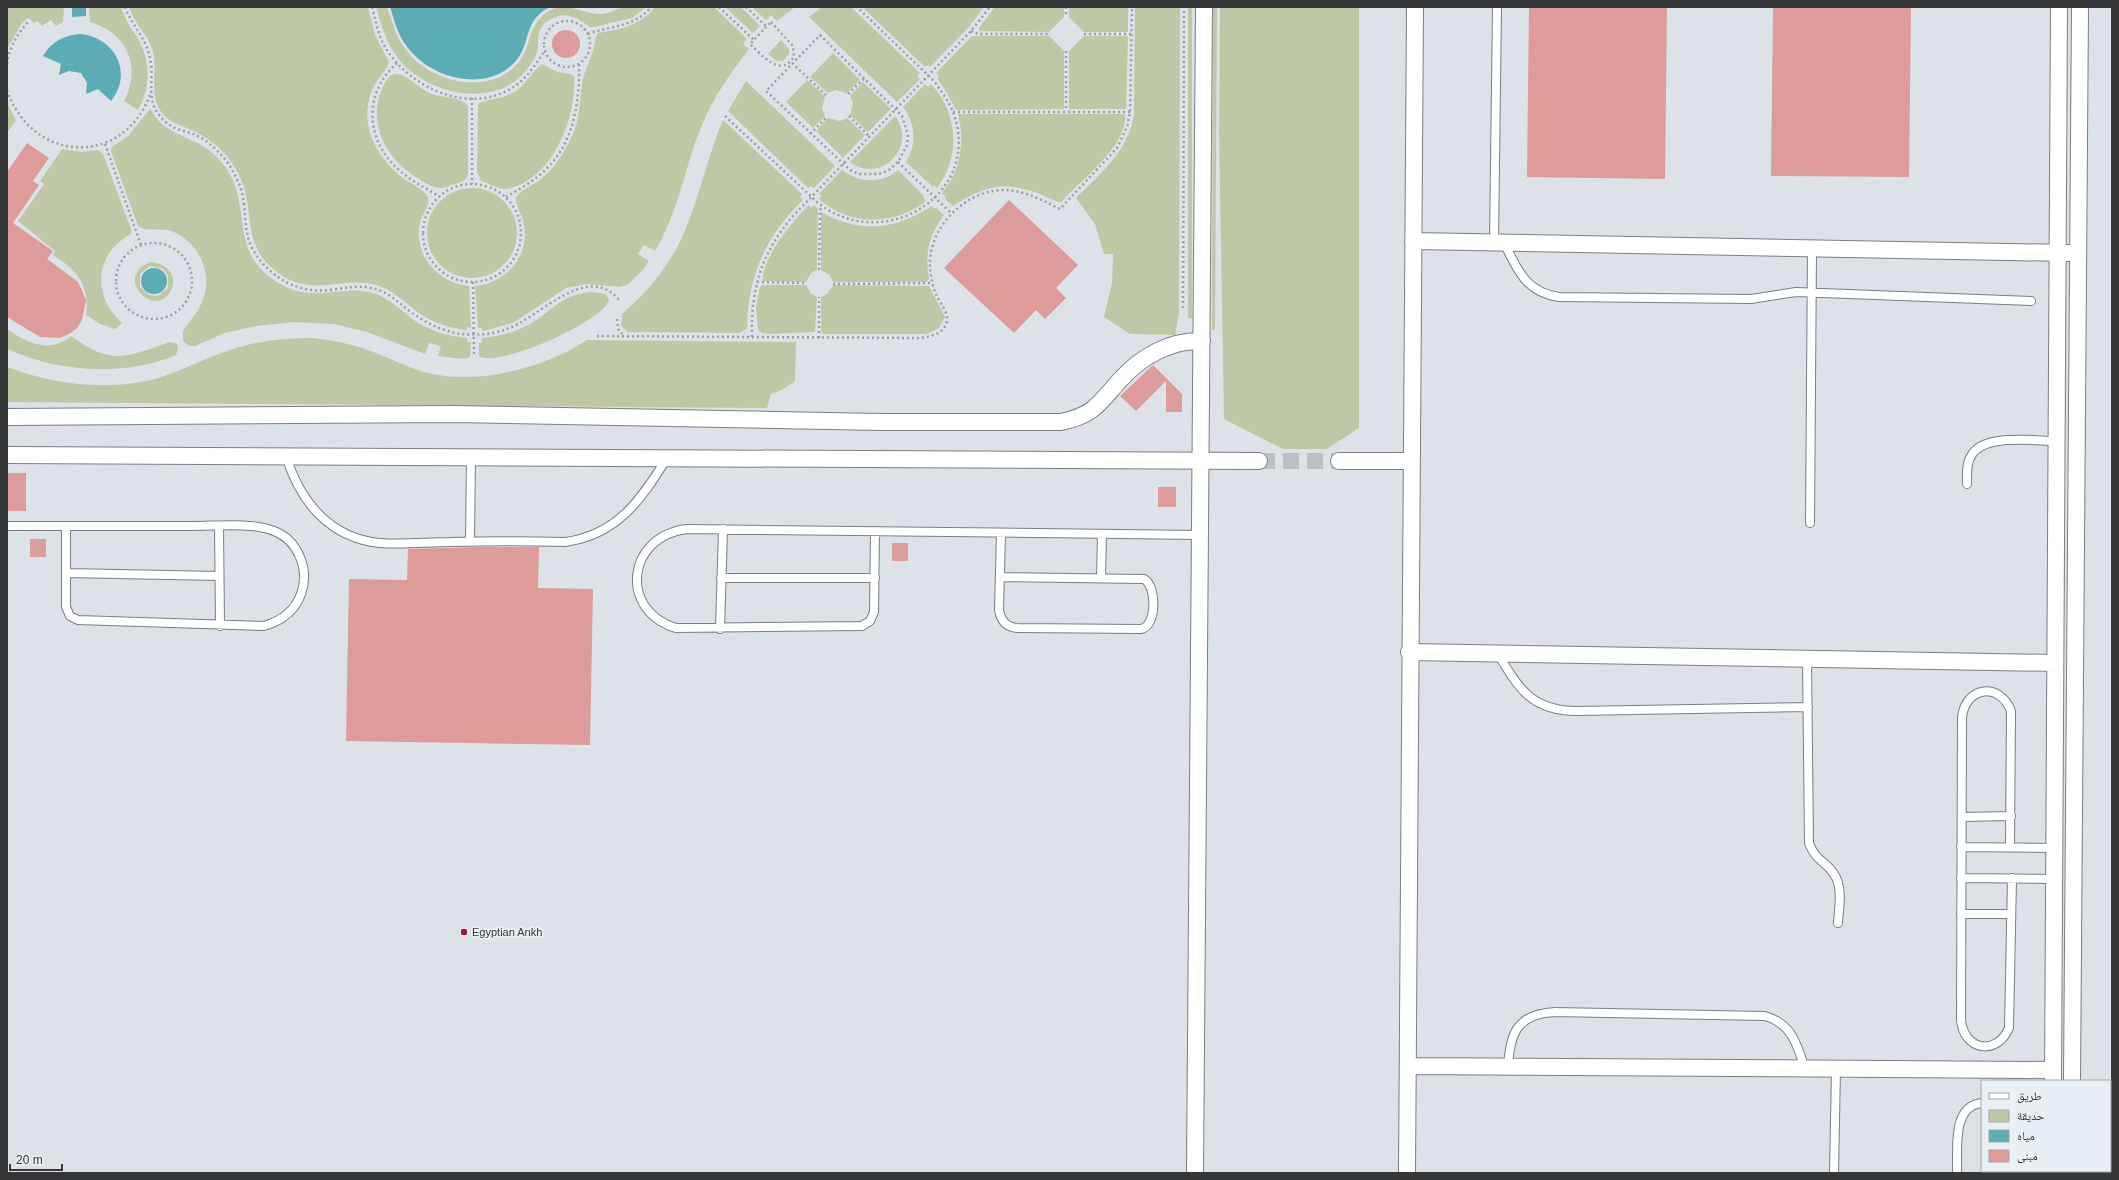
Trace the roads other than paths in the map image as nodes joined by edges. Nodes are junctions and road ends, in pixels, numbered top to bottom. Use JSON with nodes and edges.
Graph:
{"nodes":[{"id":1,"x":1204,"y":7,"type":"edge"},
{"id":2,"x":1415,"y":7,"type":"edge"},
{"id":3,"x":1497,"y":7,"type":"edge"},
{"id":4,"x":2059,"y":7,"type":"edge"},
{"id":5,"x":2080,"y":7,"type":"edge"},
{"id":6,"x":1413,"y":241,"type":"junction"},
{"id":7,"x":1499,"y":243,"type":"junction"},
{"id":8,"x":1812,"y":248,"type":"junction"},
{"id":9,"x":2057,"y":253,"type":"junction"},
{"id":10,"x":2078,"y":253,"type":"junction"},
{"id":11,"x":1812,"y":292,"type":"junction"},
{"id":12,"x":2031,"y":301,"type":"dead end"},
{"id":13,"x":1202,"y":341,"type":"junction"},
{"id":14,"x":7,"y":417,"type":"edge"},
{"id":15,"x":2056,"y":441,"type":"junction"},
{"id":16,"x":7,"y":455,"type":"edge"},
{"id":17,"x":286,"y":456,"type":"junction"},
{"id":18,"x":471,"y":457,"type":"junction"},
{"id":19,"x":667,"y":458,"type":"junction"},
{"id":20,"x":1200,"y":460,"type":"junction"},
{"id":21,"x":1259,"y":461,"type":"tunnel mouth"},
{"id":22,"x":1339,"y":461,"type":"tunnel mouth"},
{"id":23,"x":1411,"y":462,"type":"junction"},
{"id":24,"x":1967,"y":484,"type":"dead end"},
{"id":25,"x":1810,"y":523,"type":"dead end"},
{"id":26,"x":7,"y":526,"type":"edge"},
{"id":27,"x":66,"y":526,"type":"junction"},
{"id":28,"x":219,"y":526,"type":"junction"},
{"id":29,"x":723,"y":529,"type":"junction"},
{"id":30,"x":875,"y":531,"type":"junction"},
{"id":31,"x":1001,"y":533,"type":"junction"},
{"id":32,"x":1102,"y":534,"type":"junction"},
{"id":33,"x":1200,"y":535,"type":"junction"},
{"id":34,"x":470,"y":541,"type":"junction"},
{"id":35,"x":2055,"y":557,"type":"junction"},
{"id":36,"x":2076,"y":557,"type":"junction"},
{"id":37,"x":66,"y":573,"type":"junction"},
{"id":38,"x":219,"y":576,"type":"junction"},
{"id":39,"x":1000,"y":577,"type":"junction"},
{"id":40,"x":721,"y":578,"type":"junction"},
{"id":41,"x":875,"y":578,"type":"junction"},
{"id":42,"x":1101,"y":578,"type":"junction"},
{"id":43,"x":220,"y":626,"type":"junction"},
{"id":44,"x":720,"y":629,"type":"junction"},
{"id":45,"x":1409,"y":652,"type":"junction"},
{"id":46,"x":1498,"y":654,"type":"junction"},
{"id":47,"x":1808,"y":659,"type":"junction"},
{"id":48,"x":2055,"y":663,"type":"junction"},
{"id":49,"x":1808,"y":707,"type":"junction"},
{"id":50,"x":2011,"y":816,"type":"junction"},
{"id":51,"x":1962,"y":817,"type":"junction"},
{"id":52,"x":1962,"y":847,"type":"junction"},
{"id":53,"x":2010,"y":847,"type":"junction"},
{"id":54,"x":2054,"y":848,"type":"junction"},
{"id":55,"x":1962,"y":878,"type":"junction"},
{"id":56,"x":2012,"y":878,"type":"junction"},
{"id":57,"x":2054,"y":879,"type":"junction"},
{"id":58,"x":1961,"y":914,"type":"junction"},
{"id":59,"x":2012,"y":914,"type":"junction"},
{"id":60,"x":1838,"y":923,"type":"dead end"},
{"id":61,"x":1408,"y":1066,"type":"junction"},
{"id":62,"x":1508,"y":1067,"type":"junction"},
{"id":63,"x":1805,"y":1069,"type":"junction"},
{"id":64,"x":1836,"y":1069,"type":"junction"},
{"id":65,"x":2053,"y":1076,"type":"edge"},
{"id":66,"x":2072,"y":1080,"type":"edge"},
{"id":67,"x":1981,"y":1103,"type":"edge"},
{"id":68,"x":1195,"y":1173,"type":"edge"},
{"id":69,"x":1407,"y":1173,"type":"edge"},
{"id":70,"x":1834,"y":1173,"type":"edge"},
{"id":71,"x":1957,"y":1173,"type":"edge"}],
"edges":[{"from":1,"to":13,"type":"street"},
{"from":2,"to":6,"type":"street"},
{"from":3,"to":7,"type":"lane"},
{"from":4,"to":9,"type":"street"},
{"from":5,"to":10,"type":"street"},
{"from":6,"to":7,"type":"street"},
{"from":6,"to":23,"type":"street"},
{"from":7,"to":8,"type":"street"},
{"from":7,"to":11,"type":"lane"},
{"from":8,"to":9,"type":"street"},
{"from":8,"to":11,"type":"lane"},
{"from":9,"to":10,"type":"street"},
{"from":9,"to":15,"type":"street"},
{"from":10,"to":36,"type":"street"},
{"from":11,"to":12,"type":"lane"},
{"from":11,"to":25,"type":"lane"},
{"from":13,"to":14,"type":"street"},
{"from":13,"to":20,"type":"street"},
{"from":15,"to":24,"type":"lane"},
{"from":15,"to":35,"type":"street"},
{"from":16,"to":17,"type":"street"},
{"from":17,"to":18,"type":"street"},
{"from":17,"to":34,"type":"lane"},
{"from":18,"to":19,"type":"street"},
{"from":18,"to":34,"type":"lane"},
{"from":19,"to":20,"type":"street"},
{"from":19,"to":34,"type":"lane"},
{"from":20,"to":21,"type":"street"},
{"from":20,"to":33,"type":"street"},
{"from":22,"to":23,"type":"street"},
{"from":23,"to":45,"type":"street"},
{"from":26,"to":27,"type":"lane"},
{"from":27,"to":28,"type":"lane"},
{"from":27,"to":37,"type":"lane"},
{"from":28,"to":38,"type":"lane"},
{"from":28,"to":43,"type":"lane"},
{"from":29,"to":30,"type":"lane"},
{"from":29,"to":40,"type":"lane"},
{"from":29,"to":44,"type":"lane"},
{"from":30,"to":31,"type":"lane"},
{"from":30,"to":41,"type":"lane"},
{"from":31,"to":32,"type":"lane"},
{"from":31,"to":39,"type":"lane"},
{"from":32,"to":33,"type":"lane"},
{"from":32,"to":42,"type":"lane"},
{"from":33,"to":68,"type":"street"},
{"from":35,"to":36,"type":"street"},
{"from":35,"to":48,"type":"street"},
{"from":36,"to":66,"type":"street"},
{"from":37,"to":38,"type":"lane"},
{"from":37,"to":43,"type":"lane"},
{"from":38,"to":43,"type":"lane"},
{"from":39,"to":42,"type":"lane"},
{"from":39,"to":42,"type":"lane"},
{"from":40,"to":41,"type":"lane"},
{"from":40,"to":44,"type":"lane"},
{"from":41,"to":44,"type":"lane"},
{"from":45,"to":46,"type":"street"},
{"from":45,"to":61,"type":"street"},
{"from":46,"to":47,"type":"street"},
{"from":46,"to":49,"type":"lane"},
{"from":47,"to":48,"type":"street"},
{"from":47,"to":49,"type":"lane"},
{"from":48,"to":54,"type":"street"},
{"from":49,"to":60,"type":"lane"},
{"from":50,"to":51,"type":"lane"},
{"from":50,"to":51,"type":"lane"},
{"from":50,"to":53,"type":"lane"},
{"from":51,"to":52,"type":"lane"},
{"from":52,"to":53,"type":"lane"},
{"from":52,"to":55,"type":"lane"},
{"from":53,"to":54,"type":"lane"},
{"from":54,"to":57,"type":"street"},
{"from":55,"to":56,"type":"lane"},
{"from":55,"to":58,"type":"lane"},
{"from":56,"to":57,"type":"lane"},
{"from":56,"to":59,"type":"lane"},
{"from":57,"to":65,"type":"street"},
{"from":58,"to":59,"type":"lane"},
{"from":58,"to":59,"type":"lane"},
{"from":61,"to":62,"type":"street"},
{"from":61,"to":69,"type":"street"},
{"from":62,"to":63,"type":"street"},
{"from":62,"to":63,"type":"lane"},
{"from":63,"to":64,"type":"street"},
{"from":64,"to":65,"type":"street"},
{"from":64,"to":70,"type":"lane"},
{"from":67,"to":71,"type":"lane"}]}
